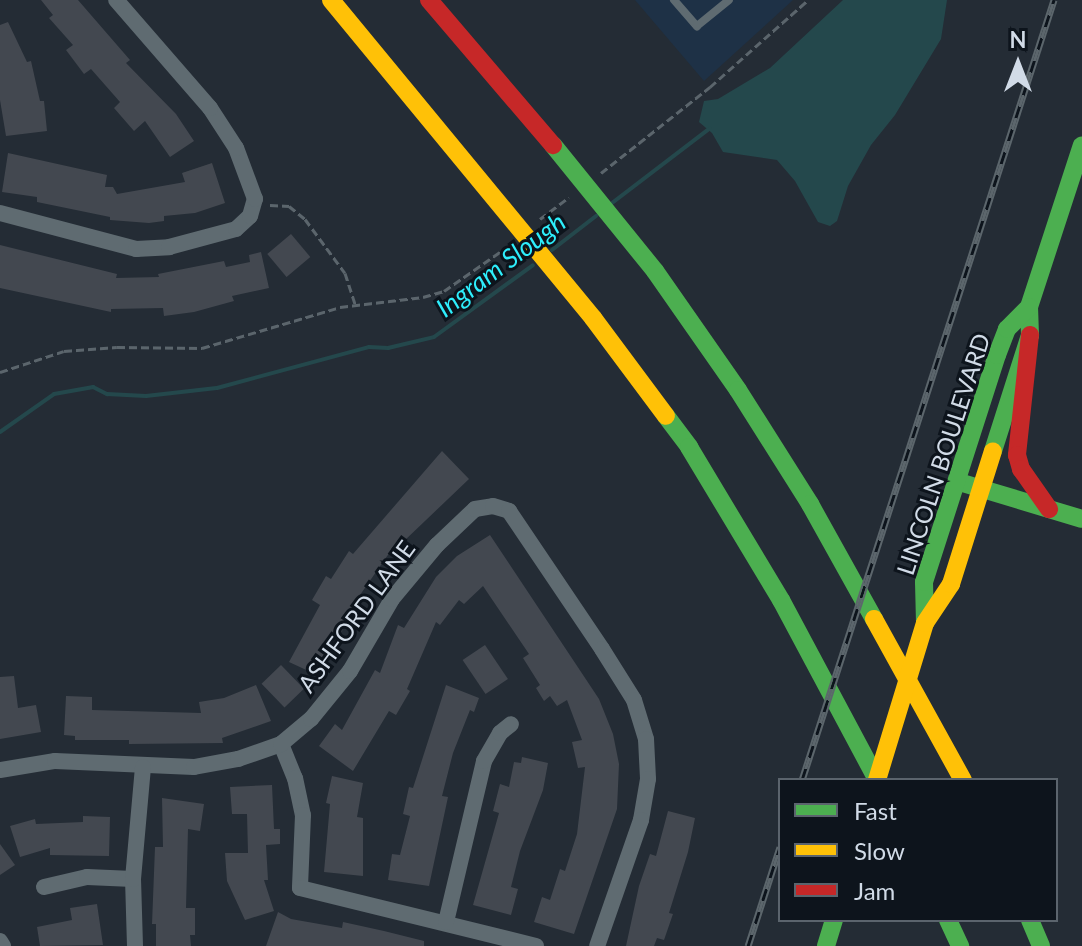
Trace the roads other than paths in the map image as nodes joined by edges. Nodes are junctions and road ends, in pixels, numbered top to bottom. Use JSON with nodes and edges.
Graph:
{"nodes":[{"id":1,"x":116,"y":0,"type":"edge"},
{"id":2,"x":323,"y":0,"type":"edge"},
{"id":3,"x":331,"y":0,"type":"edge"},
{"id":4,"x":429,"y":0,"type":"edge"},
{"id":5,"x":448,"y":0,"type":"edge"},
{"id":6,"x":674,"y":0,"type":"edge"},
{"id":7,"x":729,"y":0,"type":"edge"},
{"id":8,"x":360,"y":34,"type":"junction"},
{"id":9,"x":503,"y":85,"type":"junction"},
{"id":10,"x":1082,"y":145,"type":"edge"},
{"id":11,"x":0,"y":213,"type":"edge"},
{"id":12,"x":1029,"y":307,"type":"junction"},
{"id":13,"x":1030,"y":335,"type":"junction"},
{"id":14,"x":959,"y":482,"type":"junction"},
{"id":15,"x":981,"y":489,"type":"junction"},
{"id":16,"x":1049,"y":509,"type":"junction"},
{"id":17,"x":1082,"y":519,"type":"edge"},
{"id":18,"x":925,"y":623,"type":"junction"},
{"id":19,"x":511,"y":724,"type":"dead end"},
{"id":20,"x":281,"y":744,"type":"junction"},
{"id":21,"x":143,"y":767,"type":"junction"},
{"id":22,"x":0,"y":770,"type":"edge"},
{"id":23,"x":876,"y":778,"type":"edge"},
{"id":24,"x":878,"y":778,"type":"edge"},
{"id":25,"x":962,"y":778,"type":"edge"},
{"id":26,"x":133,"y":879,"type":"junction"},
{"id":27,"x":44,"y":887,"type":"dead end"},
{"id":28,"x":446,"y":922,"type":"junction"},
{"id":29,"x":833,"y":922,"type":"edge"},
{"id":30,"x":949,"y":922,"type":"edge"},
{"id":31,"x":1031,"y":922,"type":"edge"},
{"id":32,"x":0,"y":941,"type":"edge"},
{"id":33,"x":3,"y":946,"type":"edge"},
{"id":34,"x":135,"y":946,"type":"edge"},
{"id":35,"x":536,"y":946,"type":"edge"},
{"id":36,"x":597,"y":946,"type":"edge"},
{"id":37,"x":826,"y":946,"type":"edge"},
{"id":38,"x":960,"y":946,"type":"edge"},
{"id":39,"x":1041,"y":946,"type":"edge"}],
"edges":[{"from":1,"to":11,"type":"street"},
{"from":2,"to":8,"type":"main road"},
{"from":3,"to":8,"type":"main road"},
{"from":4,"to":9,"type":"main road"},
{"from":5,"to":9,"type":"main road"},
{"from":6,"to":7,"type":"lane"},
{"from":8,"to":23,"type":"main road"},
{"from":9,"to":25,"type":"main road"},
{"from":10,"to":12,"type":"main road","name":"LINCOLN BOULEVARD"},
{"from":12,"to":13,"type":"main road","name":"LINCOLN BOULEVARD"},
{"from":12,"to":14,"type":"main road","name":"LINCOLN BOULEVARD"},
{"from":13,"to":15,"type":"main road","name":"LINCOLN BOULEVARD"},
{"from":13,"to":16,"type":"main road"},
{"from":14,"to":15,"type":"main road"},
{"from":14,"to":18,"type":"main road","name":"LINCOLN BOULEVARD"},
{"from":15,"to":16,"type":"main road"},
{"from":15,"to":18,"type":"main road","name":"LINCOLN BOULEVARD"},
{"from":16,"to":17,"type":"main road"},
{"from":18,"to":24,"type":"main road","name":"LINCOLN BOULEVARD"},
{"from":19,"to":28,"type":"street"},
{"from":20,"to":21,"type":"street","name":"ASHFORD LANE"},
{"from":20,"to":28,"type":"street"},
{"from":20,"to":36,"type":"street","name":"ASHFORD LANE"},
{"from":21,"to":22,"type":"street","name":"ASHFORD LANE"},
{"from":21,"to":26,"type":"street"},
{"from":26,"to":27,"type":"street"},
{"from":26,"to":34,"type":"street"},
{"from":28,"to":35,"type":"street"},
{"from":29,"to":37,"type":"main road"},
{"from":30,"to":38,"type":"main road"},
{"from":31,"to":39,"type":"main road"},
{"from":32,"to":33,"type":"street"}]}
